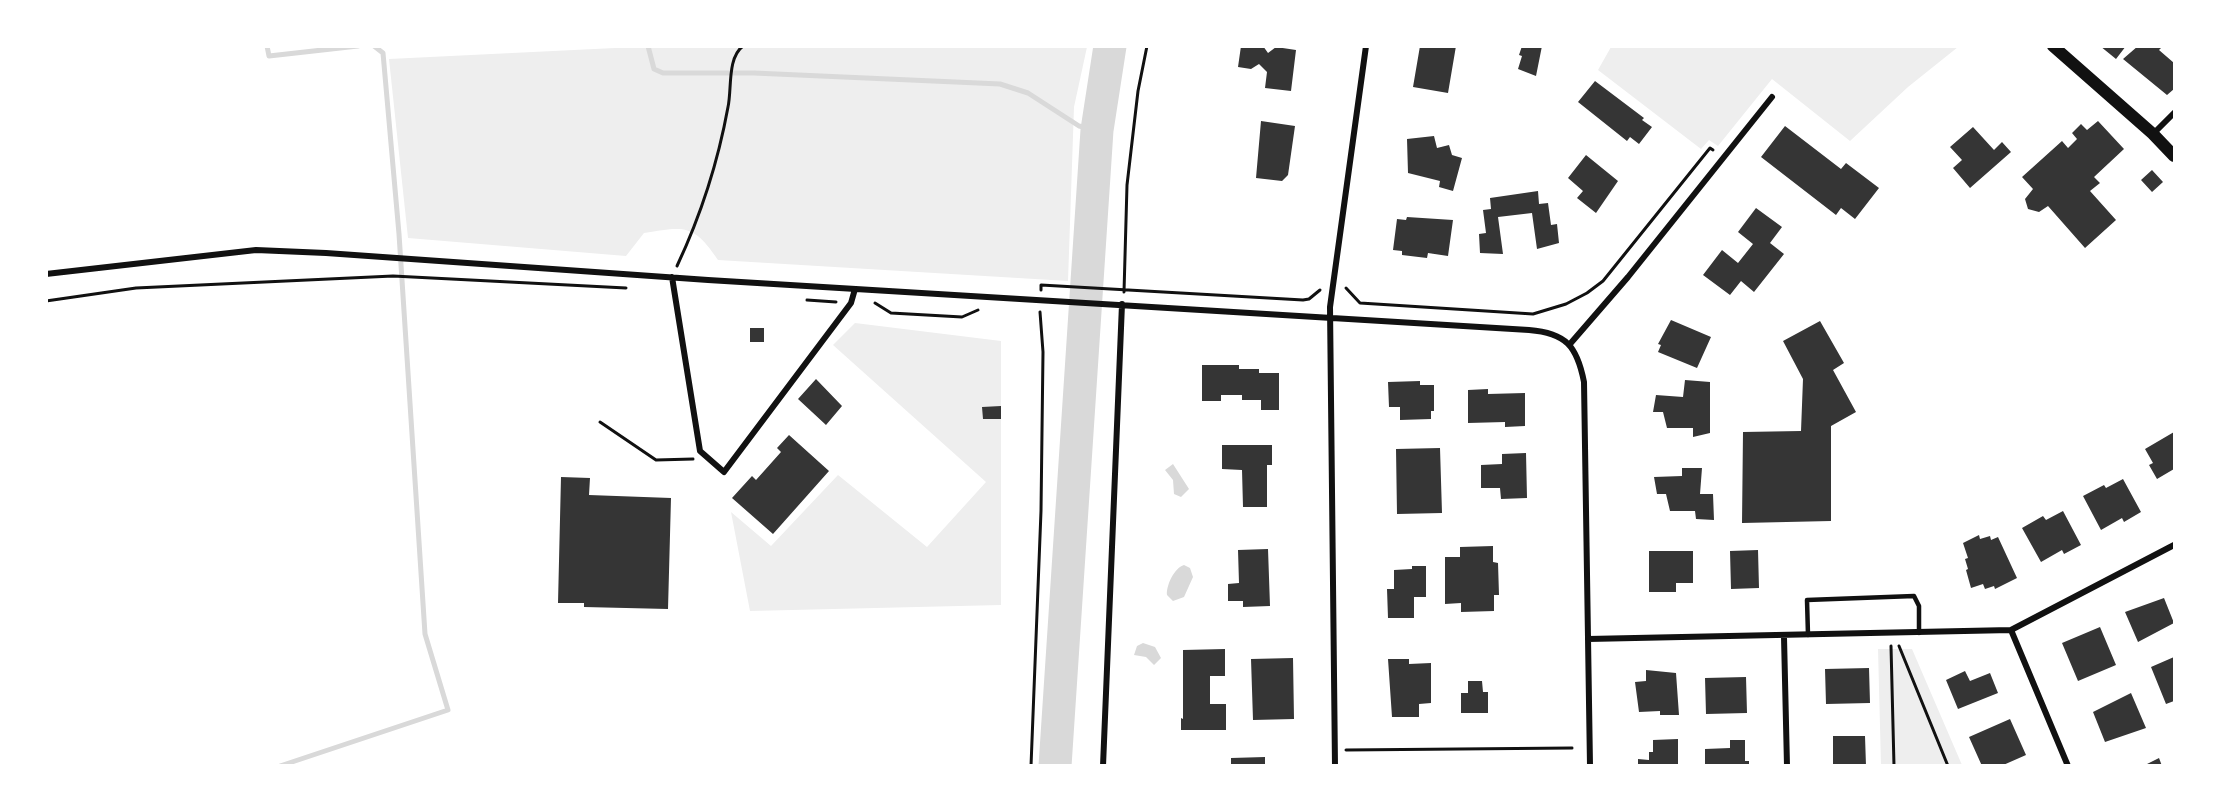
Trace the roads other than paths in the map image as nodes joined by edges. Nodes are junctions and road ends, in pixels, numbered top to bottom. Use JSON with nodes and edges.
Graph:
{"nodes":[{"id":1,"x":1366,"y":46,"type":"edge"},
{"id":2,"x":2054,"y":46,"type":"edge"},
{"id":3,"x":1772,"y":96,"type":"dead end"},
{"id":4,"x":2175,"y":113,"type":"edge"},
{"id":5,"x":2153,"y":134,"type":"junction"},
{"id":6,"x":2175,"y":156,"type":"edge"},
{"id":7,"x":46,"y":274,"type":"edge"},
{"id":8,"x":672,"y":277,"type":"junction"},
{"id":9,"x":855,"y":289,"type":"junction"},
{"id":10,"x":1122,"y":304,"type":"junction"},
{"id":11,"x":1329,"y":317,"type":"junction"},
{"id":12,"x":1570,"y":344,"type":"junction"},
{"id":13,"x":2175,"y":545,"type":"edge"},
{"id":14,"x":2011,"y":630,"type":"junction"},
{"id":15,"x":1919,"y":633,"type":"junction"},
{"id":16,"x":1808,"y":636,"type":"junction"},
{"id":17,"x":1784,"y":637,"type":"junction"},
{"id":18,"x":1587,"y":639,"type":"junction"},
{"id":19,"x":1103,"y":765,"type":"edge"},
{"id":20,"x":1335,"y":765,"type":"edge"},
{"id":21,"x":1590,"y":765,"type":"edge"},
{"id":22,"x":1787,"y":765,"type":"edge"},
{"id":23,"x":2068,"y":765,"type":"edge"}],
"edges":[{"from":1,"to":11,"type":"street"},
{"from":2,"to":5,"type":"main road"},
{"from":3,"to":12,"type":"street"},
{"from":4,"to":5,"type":"street"},
{"from":5,"to":6,"type":"main road"},
{"from":7,"to":8,"type":"street"},
{"from":8,"to":9,"type":"street"},
{"from":8,"to":9,"type":"street"},
{"from":9,"to":10,"type":"street"},
{"from":10,"to":11,"type":"street"},
{"from":10,"to":19,"type":"street"},
{"from":11,"to":12,"type":"street"},
{"from":11,"to":20,"type":"street"},
{"from":12,"to":18,"type":"street"},
{"from":13,"to":14,"type":"street"},
{"from":14,"to":15,"type":"street"},
{"from":14,"to":23,"type":"street"},
{"from":15,"to":16,"type":"street"},
{"from":15,"to":16,"type":"lane"},
{"from":16,"to":17,"type":"street"},
{"from":17,"to":18,"type":"street"},
{"from":17,"to":22,"type":"street"},
{"from":18,"to":21,"type":"street"}]}
